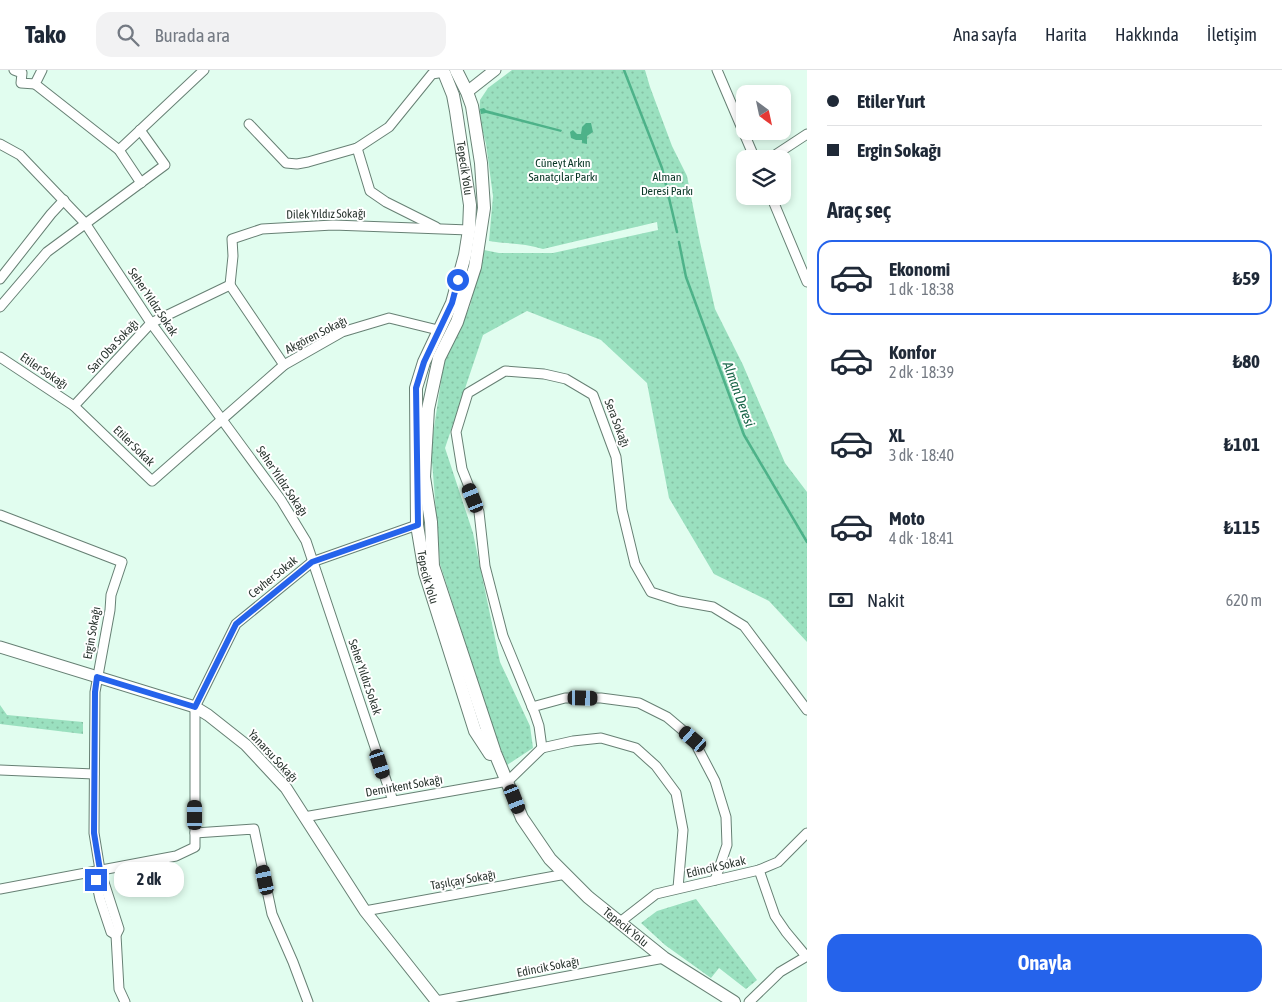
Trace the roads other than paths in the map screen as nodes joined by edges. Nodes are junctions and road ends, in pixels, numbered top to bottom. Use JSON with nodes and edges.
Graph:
{"nodes":[{"id":1,"x":14,"y":70,"type":"edge"},
{"id":2,"x":42,"y":70,"type":"edge"},
{"id":3,"x":204,"y":70,"type":"edge"},
{"id":4,"x":495,"y":70,"type":"edge"},
{"id":5,"x":448,"y":71,"type":"edge"},
{"id":6,"x":720,"y":71,"type":"edge"},
{"id":7,"x":35,"y":84,"type":"junction"},
{"id":8,"x":467,"y":92,"type":"junction"},
{"id":9,"x":453,"y":96,"type":"junction"},
{"id":10,"x":472,"y":106,"type":"junction"},
{"id":11,"x":456,"y":111,"type":"junction"},
{"id":12,"x":250,"y":124,"type":"dead end"},
{"id":13,"x":140,"y":130,"type":"junction"},
{"id":14,"x":807,"y":134,"type":"edge"},
{"id":15,"x":0,"y":144,"type":"edge"},
{"id":16,"x":357,"y":148,"type":"junction"},
{"id":17,"x":119,"y":150,"type":"junction"},
{"id":18,"x":751,"y":150,"type":"edge"},
{"id":19,"x":783,"y":150,"type":"edge"},
{"id":20,"x":141,"y":184,"type":"junction"},
{"id":21,"x":64,"y":200,"type":"junction"},
{"id":22,"x":775,"y":205,"type":"edge"},
{"id":23,"x":86,"y":223,"type":"junction"},
{"id":24,"x":438,"y":228,"type":"junction"},
{"id":25,"x":475,"y":230,"type":"junction"},
{"id":26,"x":807,"y":254,"type":"edge"},
{"id":27,"x":799,"y":260,"type":"junction"},
{"id":28,"x":0,"y":279,"type":"edge"},
{"id":29,"x":807,"y":282,"type":"edge"},
{"id":30,"x":230,"y":286,"type":"junction"},
{"id":31,"x":0,"y":307,"type":"edge"},
{"id":32,"x":151,"y":323,"type":"junction"},
{"id":33,"x":438,"y":330,"type":"junction"},
{"id":34,"x":451,"y":334,"type":"junction"},
{"id":35,"x":0,"y":357,"type":"edge"},
{"id":36,"x":284,"y":365,"type":"junction"},
{"id":37,"x":74,"y":406,"type":"junction"},
{"id":38,"x":222,"y":418,"type":"junction"},
{"id":39,"x":0,"y":515,"type":"edge"},
{"id":40,"x":431,"y":522,"type":"junction"},
{"id":41,"x":418,"y":525,"type":"junction"},
{"id":42,"x":312,"y":562,"type":"junction"},
{"id":43,"x":0,"y":647,"type":"edge"},
{"id":44,"x":97,"y":677,"type":"junction"},
{"id":45,"x":195,"y":707,"type":"junction"},
{"id":46,"x":532,"y":707,"type":"junction"},
{"id":47,"x":807,"y":710,"type":"edge"},
{"id":48,"x":542,"y":748,"type":"junction"},
{"id":49,"x":0,"y":770,"type":"edge"},
{"id":50,"x":94,"y":774,"type":"junction"},
{"id":51,"x":508,"y":781,"type":"junction"},
{"id":52,"x":393,"y":801,"type":"junction"},
{"id":53,"x":304,"y":817,"type":"junction"},
{"id":54,"x":195,"y":833,"type":"junction"},
{"id":55,"x":807,"y":833,"type":"edge"},
{"id":56,"x":100,"y":870,"type":"junction"},
{"id":57,"x":759,"y":870,"type":"junction"},
{"id":58,"x":566,"y":874,"type":"junction"},
{"id":59,"x":715,"y":880,"type":"junction"},
{"id":60,"x":678,"y":888,"type":"junction"},
{"id":61,"x":0,"y":889,"type":"edge"},
{"id":62,"x":365,"y":911,"type":"junction"},
{"id":63,"x":620,"y":922,"type":"junction"},
{"id":64,"x":806,"y":956,"type":"edge"},
{"id":65,"x":664,"y":958,"type":"junction"},
{"id":66,"x":437,"y":1001,"type":"edge"},
{"id":67,"x":124,"y":1002,"type":"edge"},
{"id":68,"x":308,"y":1002,"type":"edge"},
{"id":69,"x":734,"y":1002,"type":"edge"},
{"id":70,"x":749,"y":1002,"type":"edge"}],
"edges":[{"from":1,"to":7,"type":"street"},
{"from":2,"to":7,"type":"street"},
{"from":3,"to":13,"type":"street"},
{"from":4,"to":8,"type":"street"},
{"from":5,"to":8,"type":"main road","name":"Tepecik Yolu"},
{"from":5,"to":9,"type":"main road","name":"Tepecik Yolu"},
{"from":5,"to":16,"type":"street"},
{"from":6,"to":18,"type":"street"},
{"from":7,"to":17,"type":"street"},
{"from":8,"to":9,"type":"main road"},
{"from":8,"to":10,"type":"main road","name":"Tepecik Yolu"},
{"from":9,"to":11,"type":"main road","name":"Tepecik Yolu"},
{"from":10,"to":11,"type":"main road"},
{"from":10,"to":25,"type":"main road","name":"Tepecik Yolu"},
{"from":11,"to":25,"type":"main road","name":"Tepecik Yolu"},
{"from":12,"to":16,"type":"street"},
{"from":13,"to":17,"type":"street"},
{"from":13,"to":20,"type":"street"},
{"from":14,"to":19,"type":"street"},
{"from":15,"to":21,"type":"street"},
{"from":16,"to":24,"type":"street"},
{"from":17,"to":20,"type":"street"},
{"from":20,"to":23,"type":"street"},
{"from":21,"to":23,"type":"street","name":"Seher Yıldız Sokak"},
{"from":21,"to":28,"type":"street"},
{"from":22,"to":27,"type":"street"},
{"from":23,"to":31,"type":"street"},
{"from":23,"to":32,"type":"street","name":"Seher Yıldız Sokak"},
{"from":24,"to":25,"type":"street","name":"Dilek Yıldız Sokağı"},
{"from":24,"to":30,"type":"street","name":"Dilek Yıldız Sokağı"},
{"from":25,"to":33,"type":"main road","name":"Tepecik Yolu"},
{"from":25,"to":34,"type":"main road","name":"Tepecik Yolu"},
{"from":26,"to":27,"type":"street"},
{"from":27,"to":29,"type":"street"},
{"from":30,"to":32,"type":"street","name":"Sarı Oba Sokağı"},
{"from":30,"to":36,"type":"street"},
{"from":32,"to":37,"type":"street","name":"Sarı Oba Sokağı"},
{"from":32,"to":38,"type":"street","name":"Seher Yıldız Sokak"},
{"from":33,"to":34,"type":"main road"},
{"from":33,"to":36,"type":"street","name":"Akgören Sokağı"},
{"from":33,"to":41,"type":"main road","name":"Tepecik Yolu"},
{"from":34,"to":40,"type":"main road","name":"Tepecik Yolu"},
{"from":35,"to":37,"type":"street","name":"Etiler Sokağı"},
{"from":36,"to":38,"type":"street","name":"Akgören Sokağı"},
{"from":37,"to":38,"type":"street","name":"Etiler Sokak"},
{"from":38,"to":42,"type":"street","name":"Seher Yıldız Sokağı"},
{"from":39,"to":44,"type":"street","name":"Ergin Sokağı"},
{"from":40,"to":41,"type":"main road"},
{"from":40,"to":51,"type":"main road","name":"Tepecik Yolu"},
{"from":41,"to":42,"type":"street","name":"Cevher Sokak"},
{"from":41,"to":51,"type":"main road","name":"Tepecik Yolu"},
{"from":42,"to":45,"type":"street","name":"Cevher Sokak"},
{"from":42,"to":52,"type":"street","name":"Seher Yıldız Sokak"},
{"from":43,"to":44,"type":"street","name":"Yanarsu Sokağı"},
{"from":44,"to":45,"type":"street","name":"Yanarsu Sokağı"},
{"from":44,"to":50,"type":"street","name":"Ergin Sokağı"},
{"from":45,"to":53,"type":"street","name":"Yanarsu Sokağı"},
{"from":45,"to":54,"type":"street"},
{"from":46,"to":47,"type":"street","name":"Sera Sokağı"},
{"from":46,"to":48,"type":"street","name":"Sera Sokağı"},
{"from":46,"to":59,"type":"street"},
{"from":48,"to":51,"type":"street"},
{"from":48,"to":60,"type":"street"},
{"from":49,"to":50,"type":"street"},
{"from":50,"to":56,"type":"street","name":"Ergin Sokağı"},
{"from":51,"to":52,"type":"street","name":"Demirkent Sokağı"},
{"from":51,"to":58,"type":"main road","name":"Tepecik Yolu"},
{"from":52,"to":53,"type":"street","name":"Demirkent Sokağı"},
{"from":53,"to":62,"type":"street","name":"Yanarsu Sokağı"},
{"from":54,"to":56,"type":"street"},
{"from":54,"to":68,"type":"street"},
{"from":55,"to":57,"type":"street"},
{"from":56,"to":61,"type":"street"},
{"from":56,"to":67,"type":"street","name":"Ergin Sokağı"},
{"from":57,"to":59,"type":"street","name":"Edincik Sokak"},
{"from":57,"to":64,"type":"street"},
{"from":58,"to":62,"type":"street","name":"Taşılçay Sokağı"},
{"from":58,"to":63,"type":"main road","name":"Tepecik Yolu"},
{"from":59,"to":60,"type":"street","name":"Edincik Sokak"},
{"from":60,"to":63,"type":"street"},
{"from":62,"to":66,"type":"street","name":"Yanarsu Sokağı"},
{"from":63,"to":65,"type":"main road","name":"Tepecik Yolu"},
{"from":64,"to":70,"type":"street"},
{"from":65,"to":66,"type":"street","name":"Edincik Sokağı"},
{"from":65,"to":69,"type":"main road","name":"Tepecik Yolu"}]}
